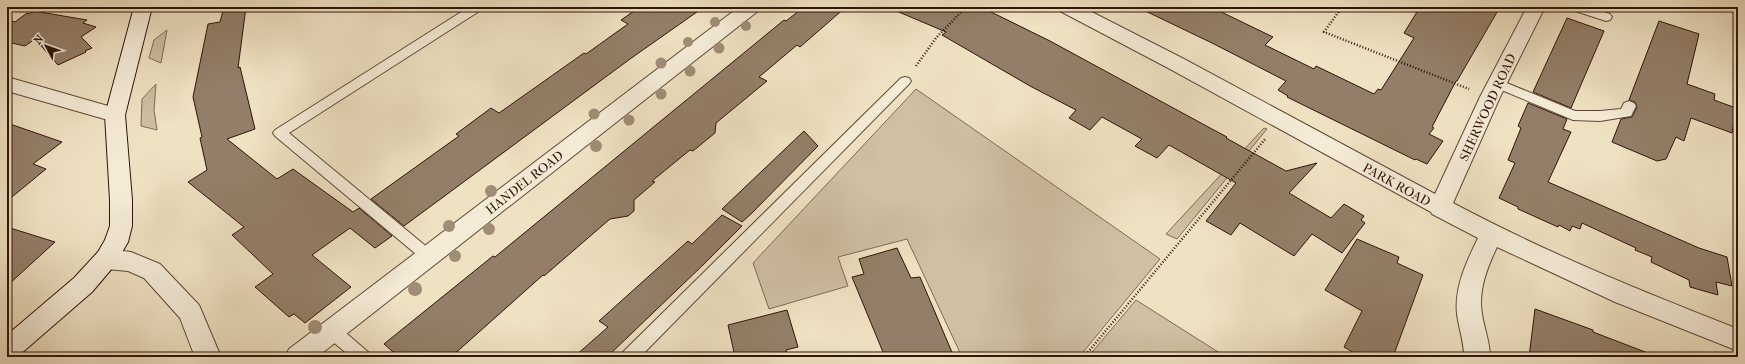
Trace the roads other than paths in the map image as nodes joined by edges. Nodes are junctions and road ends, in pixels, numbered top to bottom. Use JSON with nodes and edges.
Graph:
{"nodes":[{"id":1,"x":143,"y":7,"type":"edge"},
{"id":2,"x":477,"y":7,"type":"edge"},
{"id":3,"x":751,"y":7,"type":"edge"},
{"id":4,"x":1067,"y":7,"type":"edge"},
{"id":5,"x":1536,"y":7,"type":"edge"},
{"id":6,"x":1576,"y":7,"type":"edge"},
{"id":7,"x":1606,"y":17,"type":"dead end"},
{"id":8,"x":905,"y":81,"type":"road end"},
{"id":9,"x":7,"y":84,"type":"edge"},
{"id":10,"x":1493,"y":90,"type":"junction"},
{"id":11,"x":1629,"y":106,"type":"dead end"},
{"id":12,"x":115,"y":115,"type":"junction"},
{"id":13,"x":1440,"y":208,"type":"junction"},
{"id":14,"x":1491,"y":234,"type":"junction"},
{"id":15,"x":428,"y":256,"type":"junction"},
{"id":16,"x":106,"y":259,"type":"junction"},
{"id":17,"x":332,"y":330,"type":"junction"},
{"id":18,"x":1738,"y":340,"type":"edge"},
{"id":19,"x":7,"y":350,"type":"edge"},
{"id":20,"x":208,"y":357,"type":"edge"},
{"id":21,"x":298,"y":357,"type":"edge"},
{"id":22,"x":362,"y":357,"type":"edge"},
{"id":23,"x":629,"y":357,"type":"edge"},
{"id":24,"x":1477,"y":357,"type":"edge"}],
"edges":[{"from":1,"to":12,"type":"street"},
{"from":2,"to":15,"type":"lane"},
{"from":3,"to":15,"type":"street","name":"HANDEL ROAD"},
{"from":4,"to":13,"type":"street","name":"PARK ROAD"},
{"from":5,"to":10,"type":"street","name":"SHERWOOD ROAD"},
{"from":6,"to":7,"type":"lane"},
{"from":8,"to":23,"type":"lane"},
{"from":9,"to":12,"type":"street"},
{"from":10,"to":11,"type":"lane"},
{"from":10,"to":13,"type":"street","name":"SHERWOOD ROAD"},
{"from":12,"to":16,"type":"street"},
{"from":13,"to":14,"type":"street","name":"PARK ROAD"},
{"from":14,"to":18,"type":"street","name":"PARK ROAD"},
{"from":14,"to":24,"type":"street"},
{"from":15,"to":17,"type":"street","name":"HANDEL ROAD"},
{"from":16,"to":19,"type":"street"},
{"from":16,"to":20,"type":"street"},
{"from":17,"to":21,"type":"street","name":"HANDEL ROAD"},
{"from":17,"to":22,"type":"lane"}]}
